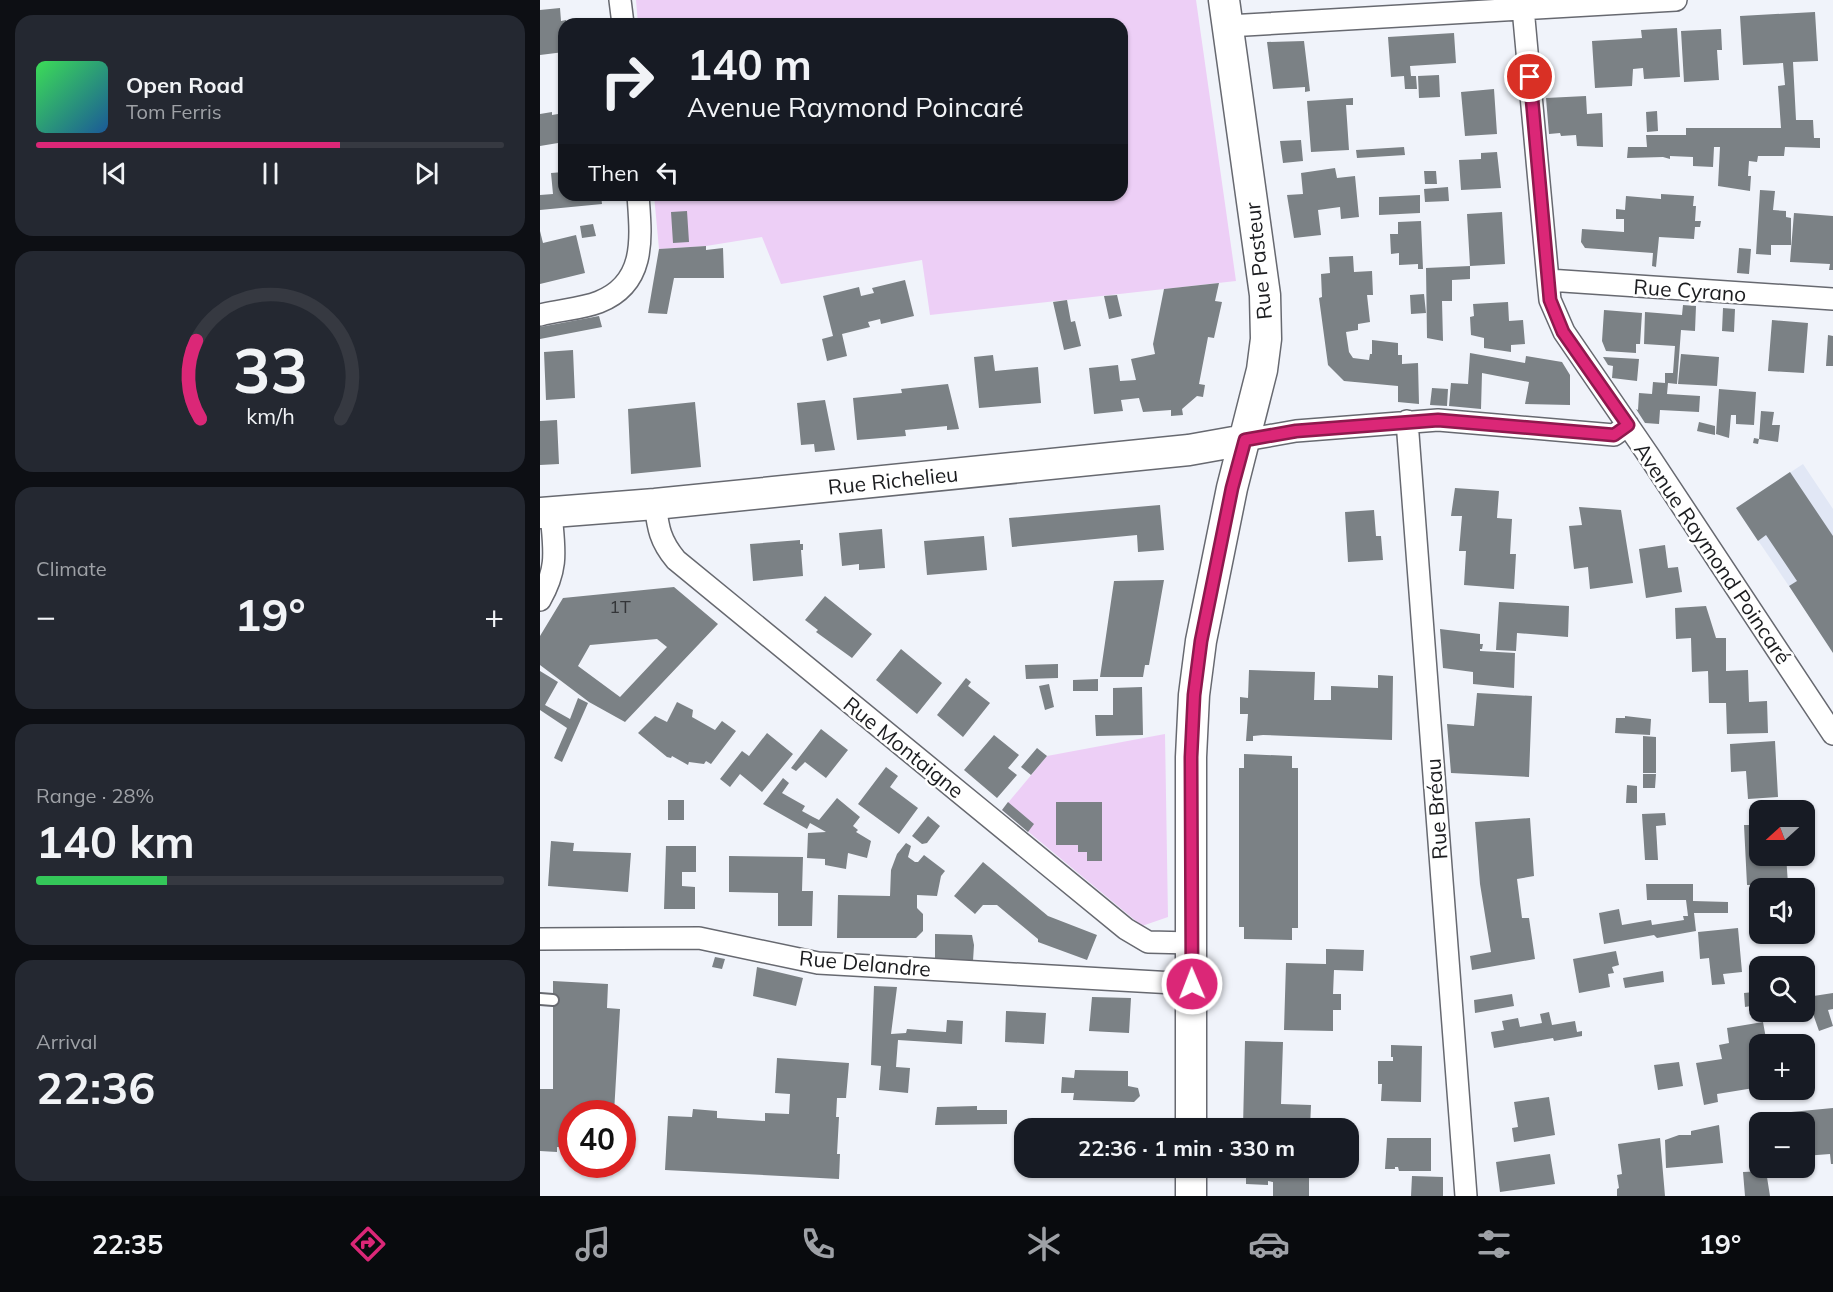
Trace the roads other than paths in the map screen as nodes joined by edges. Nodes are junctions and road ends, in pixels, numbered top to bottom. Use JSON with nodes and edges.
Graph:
{"nodes":[{"id":1,"x":621,"y":0,"type":"edge"},
{"id":2,"x":1676,"y":0,"type":"edge"},
{"id":3,"x":1523,"y":8,"type":"junction"},
{"id":4,"x":1226,"y":13,"type":"edge"},
{"id":5,"x":622,"y":18,"type":"edge"},
{"id":6,"x":638,"y":201,"type":"edge"},
{"id":7,"x":1548,"y":280,"type":"junction"},
{"id":8,"x":1833,"y":299,"type":"edge"},
{"id":9,"x":540,"y":315,"type":"edge"},
{"id":10,"x":1407,"y":421,"type":"junction"},
{"id":11,"x":1628,"y":425,"type":"junction"},
{"id":12,"x":1245,"y":440,"type":"junction"},
{"id":13,"x":655,"y":504,"type":"junction"},
{"id":14,"x":546,"y":513,"type":"edge"},
{"id":15,"x":540,"y":600,"type":"edge"},
{"id":16,"x":1833,"y":734,"type":"edge"},
{"id":17,"x":540,"y":939,"type":"edge"},
{"id":18,"x":1192,"y":943,"type":"junction"},
{"id":19,"x":1192,"y":984,"type":"junction"},
{"id":20,"x":540,"y":999,"type":"edge"},
{"id":21,"x":553,"y":1000,"type":"dead end"},
{"id":22,"x":1191,"y":1118,"type":"edge"},
{"id":23,"x":1191,"y":1178,"type":"edge"},
{"id":24,"x":1191,"y":1196,"type":"edge"},
{"id":25,"x":1466,"y":1196,"type":"edge"}],
"edges":[{"from":1,"to":5,"type":"street"},
{"from":2,"to":3,"type":"street"},
{"from":3,"to":4,"type":"street"},
{"from":3,"to":7,"type":"street"},
{"from":4,"to":12,"type":"street","name":"Rue Pasteur"},
{"from":6,"to":9,"type":"street"},
{"from":7,"to":8,"type":"street","name":"Rue Cyrano"},
{"from":7,"to":11,"type":"street"},
{"from":10,"to":11,"type":"street","name":"Avenue Raymond Poincaré"},
{"from":10,"to":12,"type":"street","name":"Avenue Raymond Poincaré"},
{"from":10,"to":25,"type":"street","name":"Rue Bréau"},
{"from":11,"to":16,"type":"street","name":"Avenue Raymond Poincaré"},
{"from":12,"to":13,"type":"street","name":"Rue Richelieu"},
{"from":12,"to":18,"type":"street","name":"Rue Pasteur"},
{"from":13,"to":14,"type":"street","name":"Rue Richelieu"},
{"from":13,"to":18,"type":"street","name":"Rue Montaigne"},
{"from":14,"to":15,"type":"street"},
{"from":17,"to":19,"type":"street","name":"Rue Delandre"},
{"from":18,"to":19,"type":"street","name":"Rue Pasteur"},
{"from":19,"to":22,"type":"street","name":"Rue Pasteur"},
{"from":20,"to":21,"type":"lane"},
{"from":23,"to":24,"type":"street"}]}
